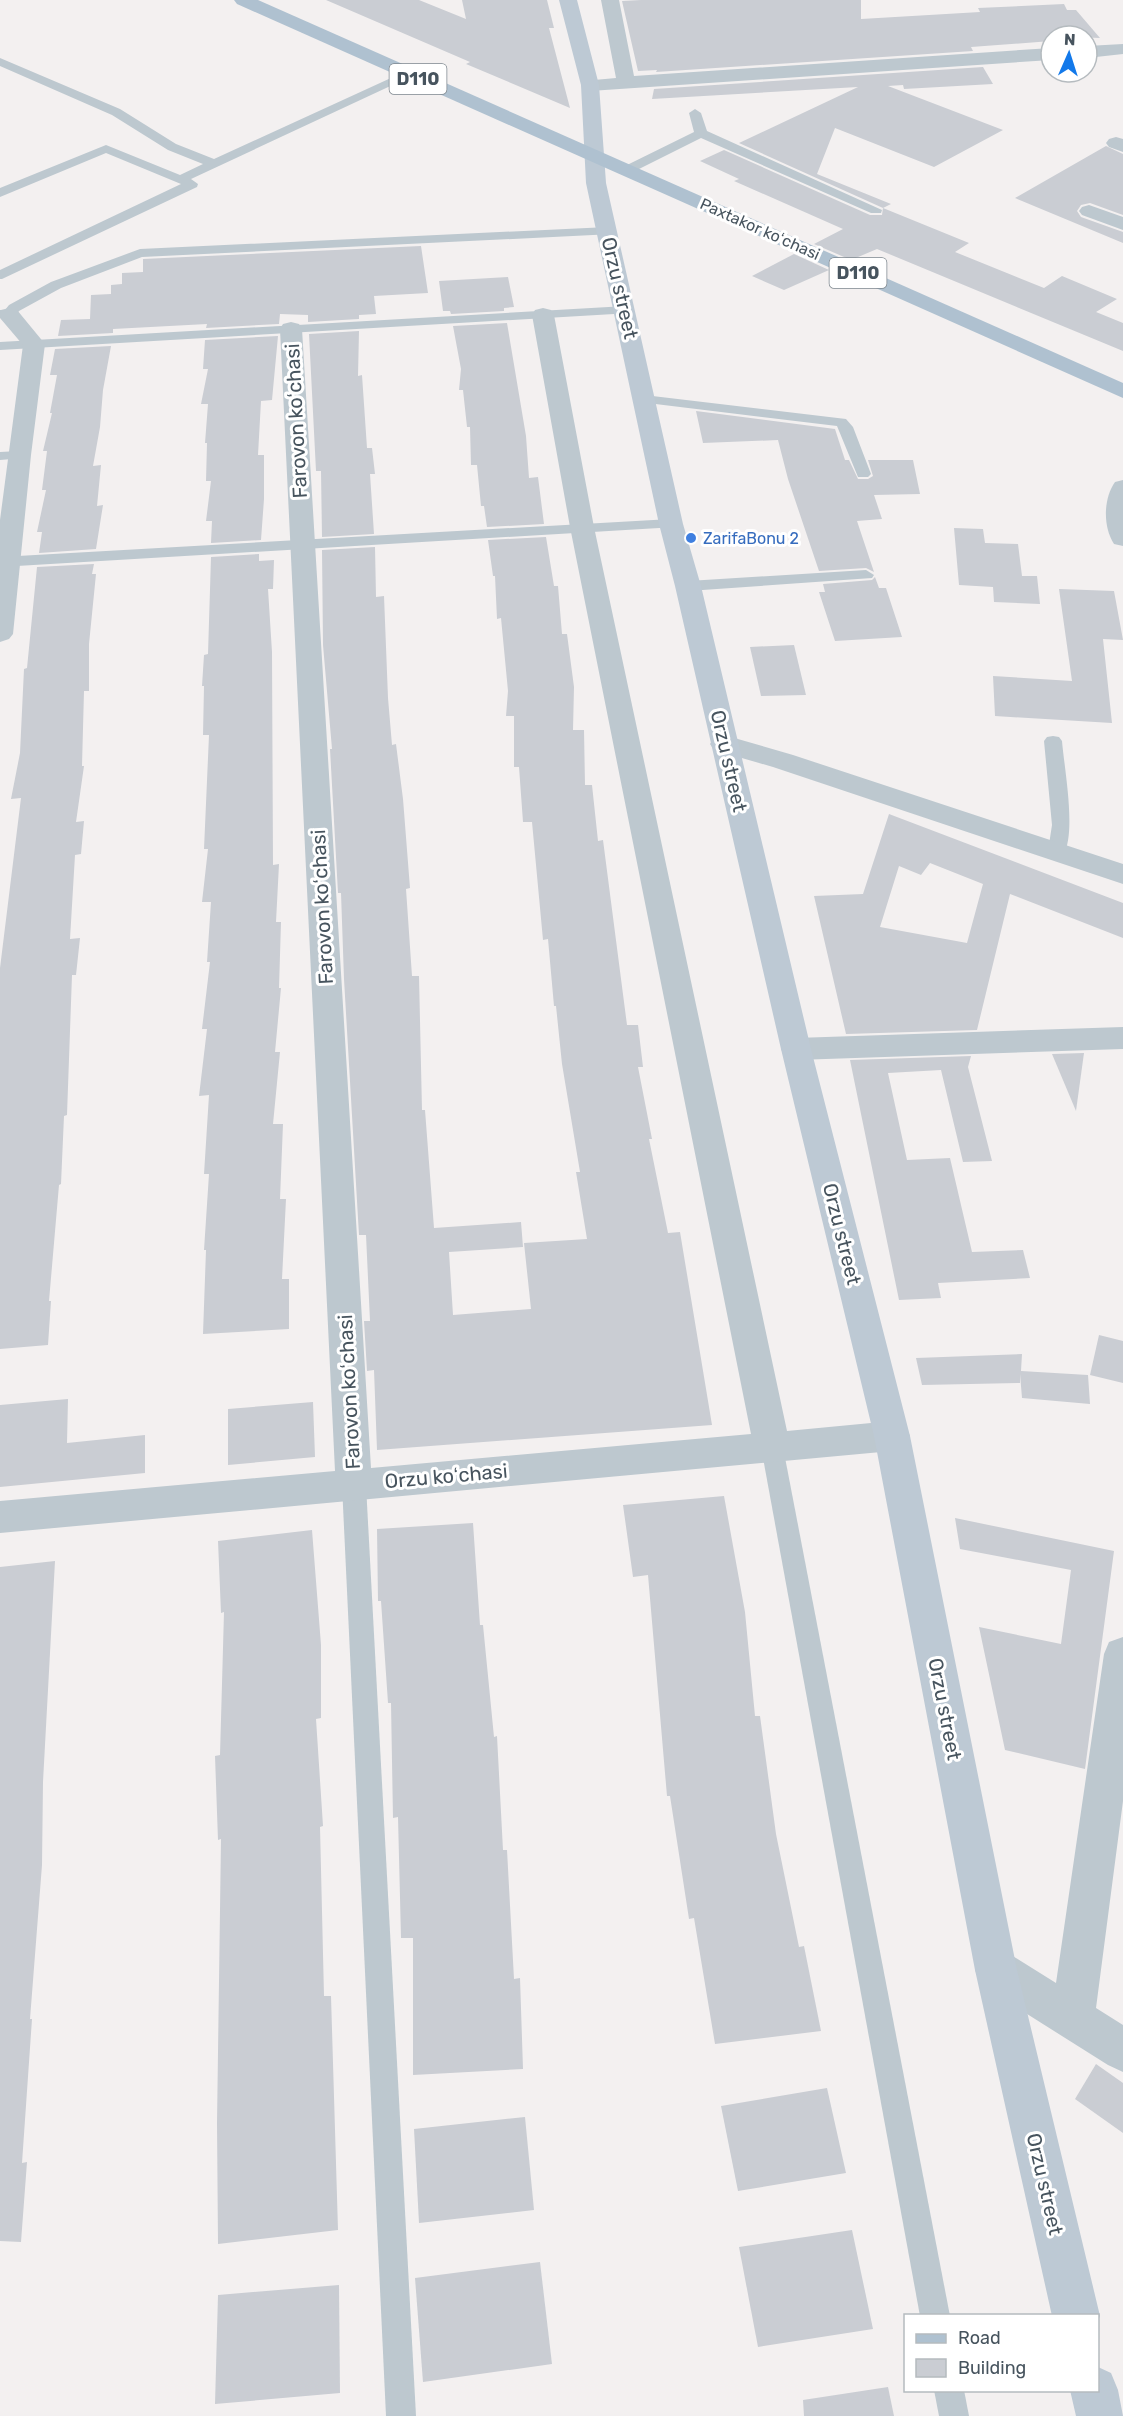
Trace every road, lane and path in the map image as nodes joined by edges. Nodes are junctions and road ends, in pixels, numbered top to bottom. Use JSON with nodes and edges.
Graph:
{"nodes":[{"id":1,"x":243,"y":0,"type":"edge"},
{"id":2,"x":568,"y":0,"type":"edge"},
{"id":3,"x":610,"y":0,"type":"edge"},
{"id":4,"x":1123,"y":49,"type":"edge"},
{"id":5,"x":1099,"y":51,"type":"edge"},
{"id":6,"x":1039,"y":55,"type":"edge"},
{"id":7,"x":0,"y":62,"type":"edge"},
{"id":8,"x":408,"y":75,"type":"junction"},
{"id":9,"x":626,"y":83,"type":"junction"},
{"id":10,"x":590,"y":85,"type":"junction"},
{"id":11,"x":695,"y":113,"type":"dead end"},
{"id":12,"x":701,"y":133,"type":"junction"},
{"id":13,"x":594,"y":156,"type":"junction"},
{"id":14,"x":214,"y":164,"type":"junction"},
{"id":15,"x":627,"y":171,"type":"junction"},
{"id":16,"x":181,"y":179,"type":"junction"},
{"id":17,"x":0,"y":193,"type":"edge"},
{"id":18,"x":876,"y":210,"type":"dead end"},
{"id":19,"x":1089,"y":211,"type":"dead end"},
{"id":20,"x":1123,"y":224,"type":"edge"},
{"id":21,"x":608,"y":231,"type":"junction"},
{"id":22,"x":0,"y":274,"type":"edge"},
{"id":23,"x":626,"y":310,"type":"junction"},
{"id":24,"x":4,"y":315,"type":"edge"},
{"id":25,"x":543,"y":315,"type":"junction"},
{"id":26,"x":291,"y":329,"type":"junction"},
{"id":27,"x":34,"y":344,"type":"junction"},
{"id":28,"x":0,"y":346,"type":"edge"},
{"id":29,"x":1123,"y":390,"type":"edge"},
{"id":30,"x":644,"y":399,"type":"junction"},
{"id":31,"x":9,"y":455,"type":"edge"},
{"id":32,"x":863,"y":474,"type":"dead end"},
{"id":33,"x":1123,"y":487,"type":"edge"},
{"id":34,"x":671,"y":524,"type":"junction"},
{"id":35,"x":582,"y":528,"type":"junction"},
{"id":36,"x":1123,"y":539,"type":"edge"},
{"id":37,"x":302,"y":544,"type":"junction"},
{"id":38,"x":3,"y":561,"type":"edge"},
{"id":39,"x":866,"y":575,"type":"dead end"},
{"id":40,"x":688,"y":586,"type":"junction"},
{"id":41,"x":0,"y":634,"type":"edge"},
{"id":42,"x":1053,"y":741,"type":"dead end"},
{"id":43,"x":724,"y":744,"type":"junction"},
{"id":44,"x":1057,"y":851,"type":"junction"},
{"id":45,"x":1123,"y":873,"type":"edge"},
{"id":46,"x":1123,"y":1038,"type":"edge"},
{"id":47,"x":796,"y":1049,"type":"junction"},
{"id":48,"x":892,"y":1436,"type":"junction"},
{"id":49,"x":772,"y":1447,"type":"junction"},
{"id":50,"x":354,"y":1485,"type":"junction"},
{"id":51,"x":0,"y":1517,"type":"edge"},
{"id":52,"x":1123,"y":1654,"type":"edge"},
{"id":53,"x":996,"y":1970,"type":"junction"},
{"id":54,"x":1073,"y":2016,"type":"junction"},
{"id":55,"x":1123,"y":2050,"type":"edge"},
{"id":56,"x":935,"y":2314,"type":"edge"},
{"id":57,"x":1076,"y":2314,"type":"edge"},
{"id":58,"x":949,"y":2392,"type":"edge"},
{"id":59,"x":1094,"y":2392,"type":"edge"},
{"id":60,"x":400,"y":2416,"type":"edge"},
{"id":61,"x":954,"y":2416,"type":"edge"},
{"id":62,"x":1100,"y":2416,"type":"edge"}],
"edges":[{"from":1,"to":8,"type":"main road","number":"D110"},
{"from":2,"to":10,"type":"main road","name":"Orzu street"},
{"from":3,"to":9,"type":"street"},
{"from":4,"to":5,"type":"street"},
{"from":6,"to":9,"type":"street"},
{"from":7,"to":14,"type":"lane"},
{"from":8,"to":13,"type":"main road","number":"D110"},
{"from":8,"to":14,"type":"lane"},
{"from":9,"to":10,"type":"street"},
{"from":10,"to":13,"type":"main road","name":"Orzu street"},
{"from":11,"to":12,"type":"lane"},
{"from":12,"to":15,"type":"lane"},
{"from":12,"to":18,"type":"lane"},
{"from":13,"to":15,"type":"main road","name":"Paxtakor koʻchasi","number":"D110"},
{"from":13,"to":21,"type":"main road","name":"Orzu street"},
{"from":14,"to":16,"type":"lane"},
{"from":15,"to":29,"type":"main road","name":"Paxtakor koʻchasi","number":"D110"},
{"from":16,"to":17,"type":"lane"},
{"from":16,"to":22,"type":"lane"},
{"from":19,"to":20,"type":"street"},
{"from":21,"to":23,"type":"main road","name":"Orzu street"},
{"from":21,"to":24,"type":"lane"},
{"from":23,"to":25,"type":"lane"},
{"from":23,"to":30,"type":"main road","name":"Orzu street"},
{"from":24,"to":27,"type":"street"},
{"from":25,"to":26,"type":"lane"},
{"from":25,"to":35,"type":"street"},
{"from":26,"to":27,"type":"lane"},
{"from":26,"to":37,"type":"street","name":"Farovon koʻchasi"},
{"from":27,"to":28,"type":"lane"},
{"from":27,"to":31,"type":"street"},
{"from":30,"to":32,"type":"lane"},
{"from":30,"to":34,"type":"main road","name":"Orzu street"},
{"from":31,"to":38,"type":"street"},
{"from":33,"to":36,"type":"street"},
{"from":34,"to":35,"type":"lane"},
{"from":34,"to":40,"type":"main road","name":"Orzu street"},
{"from":35,"to":37,"type":"lane"},
{"from":35,"to":49,"type":"street"},
{"from":37,"to":38,"type":"lane"},
{"from":37,"to":50,"type":"street","name":"Farovon koʻchasi"},
{"from":38,"to":41,"type":"street"},
{"from":39,"to":40,"type":"lane"},
{"from":40,"to":43,"type":"main road","name":"Orzu street"},
{"from":42,"to":44,"type":"lane"},
{"from":43,"to":44,"type":"street"},
{"from":43,"to":47,"type":"main road","name":"Orzu street"},
{"from":44,"to":45,"type":"street"},
{"from":46,"to":47,"type":"street"},
{"from":47,"to":48,"type":"main road","name":"Orzu street"},
{"from":48,"to":49,"type":"street","name":"Orzu koʻchasi"},
{"from":48,"to":53,"type":"main road","name":"Orzu street"},
{"from":49,"to":50,"type":"street","name":"Orzu koʻchasi"},
{"from":49,"to":56,"type":"lane"},
{"from":50,"to":51,"type":"street","name":"Orzu koʻchasi"},
{"from":50,"to":60,"type":"lane"},
{"from":52,"to":54,"type":"street"},
{"from":53,"to":54,"type":"street"},
{"from":53,"to":57,"type":"main road","name":"Orzu street"},
{"from":54,"to":55,"type":"street"},
{"from":58,"to":61,"type":"lane"},
{"from":59,"to":62,"type":"main road"}]}
